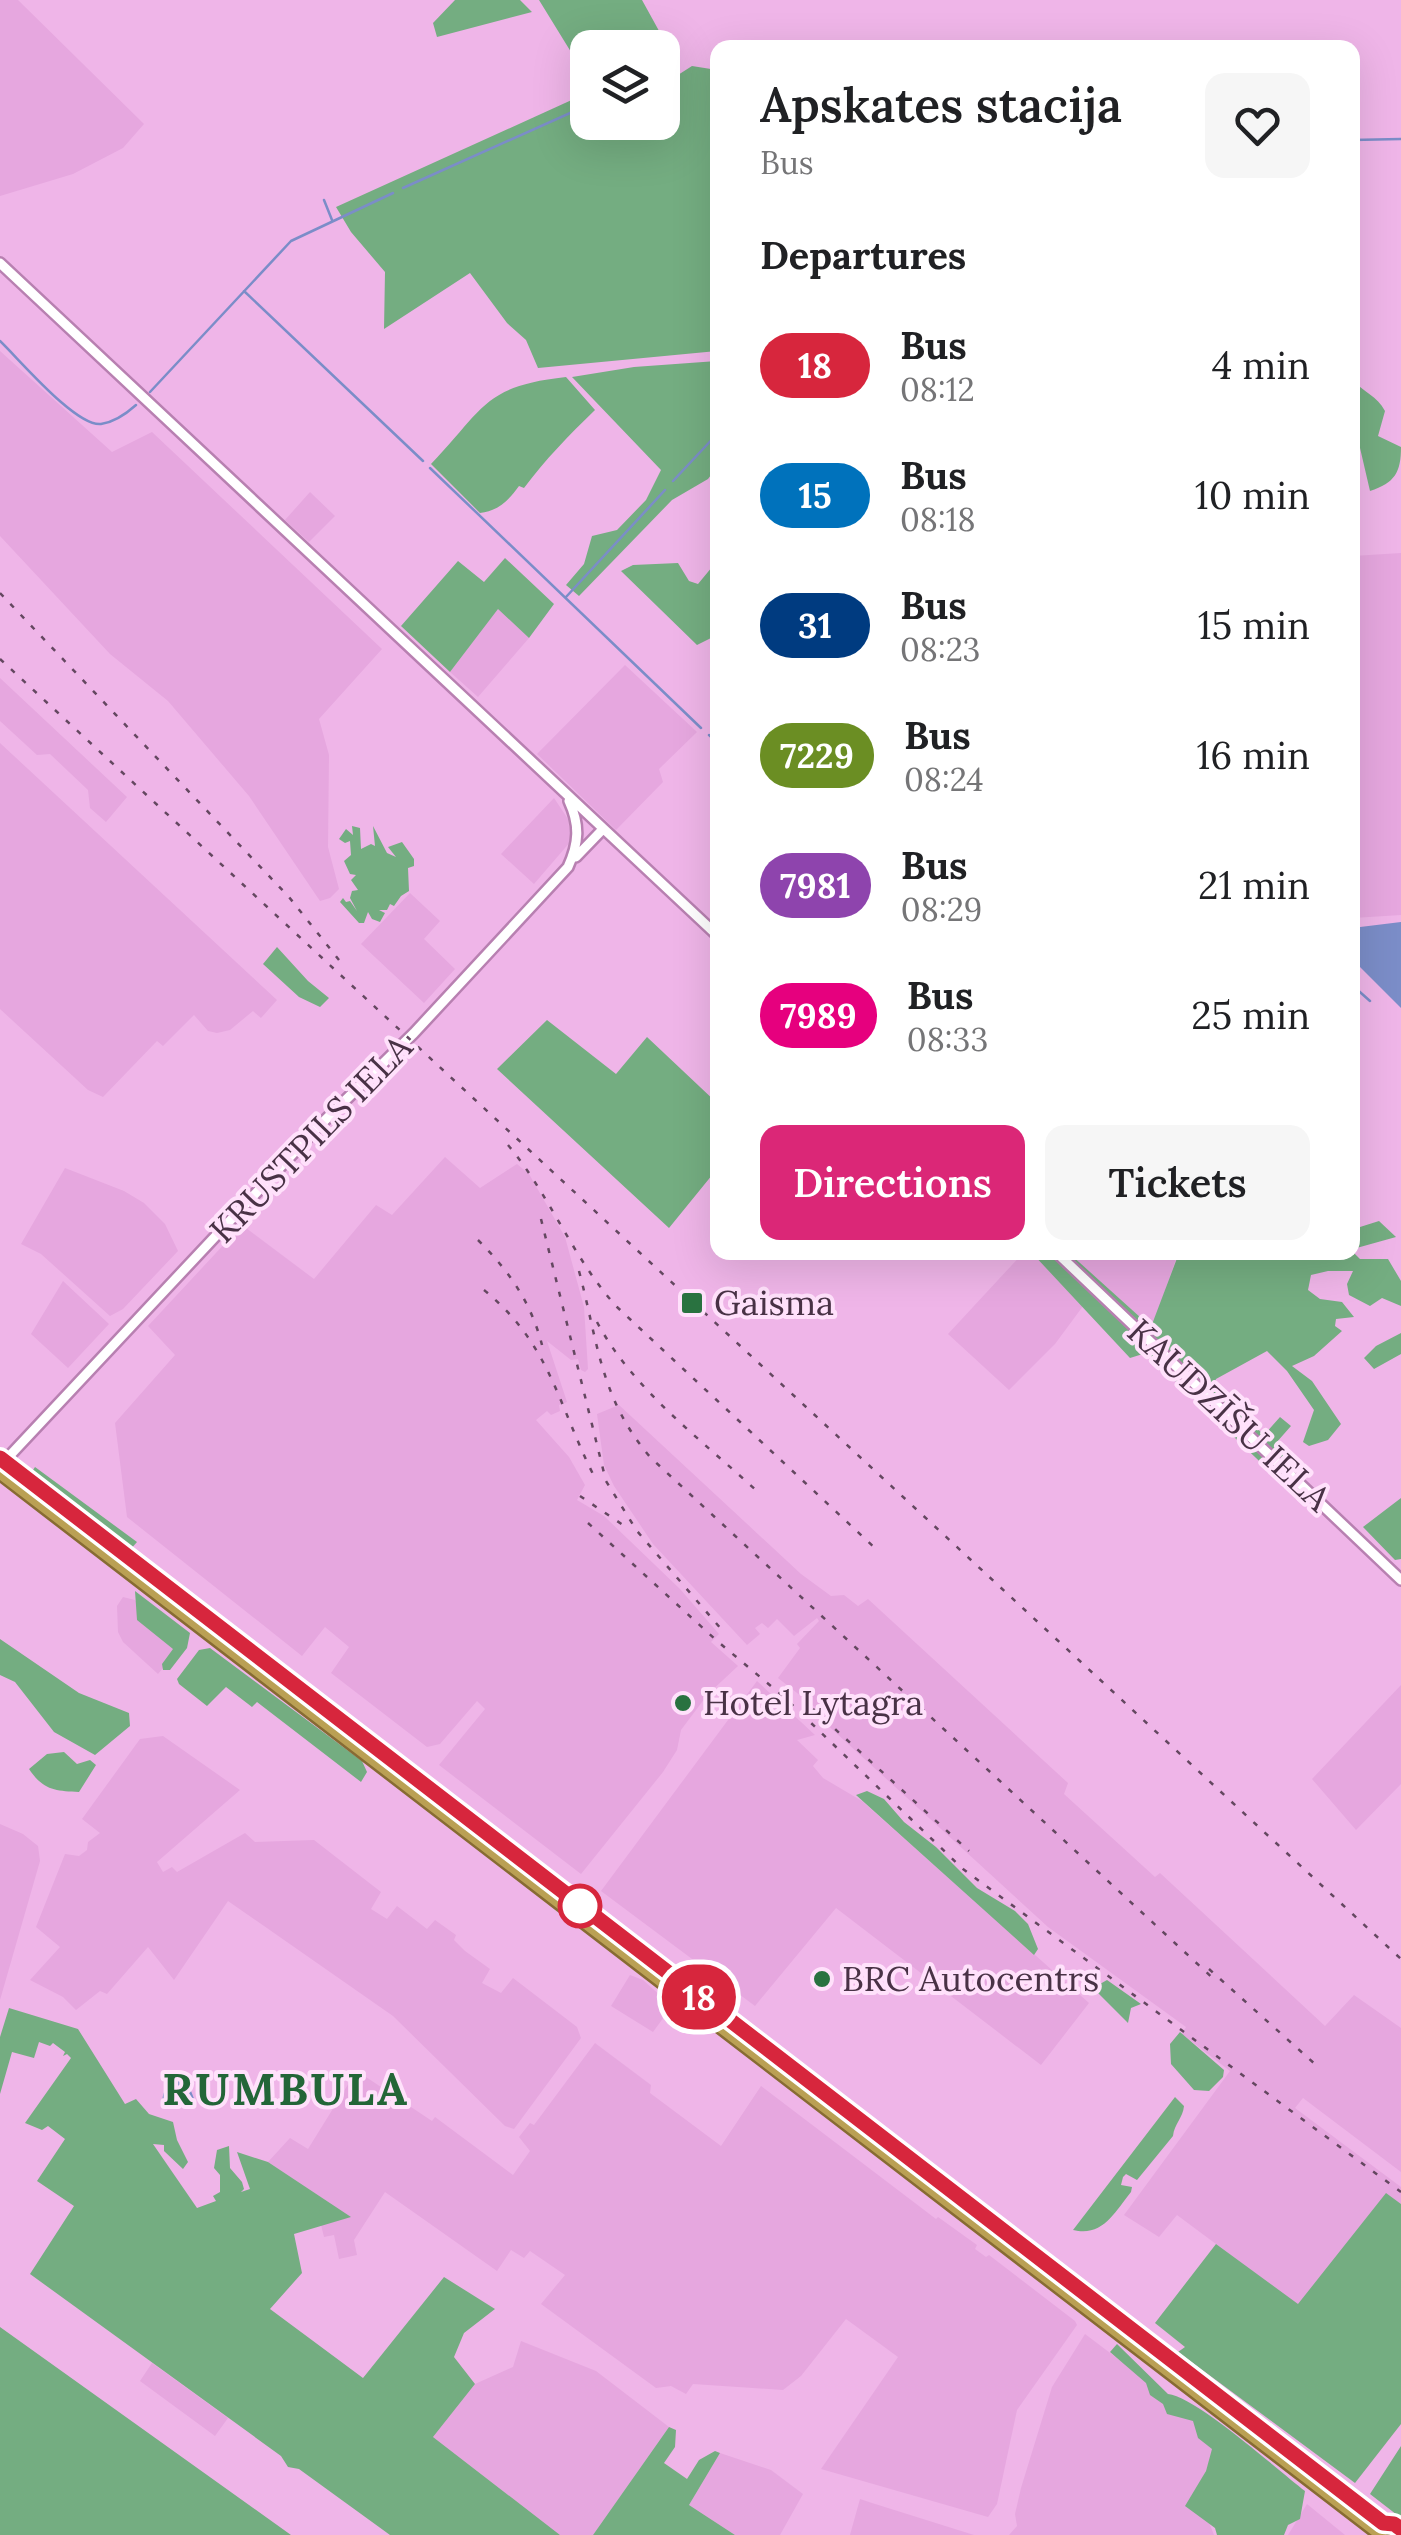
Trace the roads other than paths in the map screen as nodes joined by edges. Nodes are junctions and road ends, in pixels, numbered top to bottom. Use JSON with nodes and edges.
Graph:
{"nodes":[{"id":1,"x":0,"y":263,"type":"edge"},
{"id":2,"x":565,"y":794,"type":"junction"},
{"id":3,"x":603,"y":829,"type":"junction"},
{"id":4,"x":568,"y":866,"type":"junction"},
{"id":5,"x":710,"y":929,"type":"edge"},
{"id":6,"x":1064,"y":1260,"type":"edge"},
{"id":7,"x":1,"y":1465,"type":"edge"},
{"id":8,"x":1401,"y":1580,"type":"edge"},
{"id":9,"x":929,"y":2180,"type":"junction"},
{"id":10,"x":1381,"y":2535,"type":"edge"},
{"id":11,"x":1399,"y":2535,"type":"edge"}],
"edges":[{"from":1,"to":2,"type":"street"},
{"from":2,"to":3,"type":"street"},
{"from":2,"to":4,"type":"street"},
{"from":3,"to":4,"type":"street","name":"KRUSTPILS IELA"},
{"from":3,"to":5,"type":"street"},
{"from":4,"to":7,"type":"street","name":"KRUSTPILS IELA"},
{"from":6,"to":8,"type":"street","name":"KAUDZĪŠU IELA"},
{"from":7,"to":9,"type":"highway"},
{"from":9,"to":10,"type":"highway"},
{"from":9,"to":11,"type":"highway"}]}
